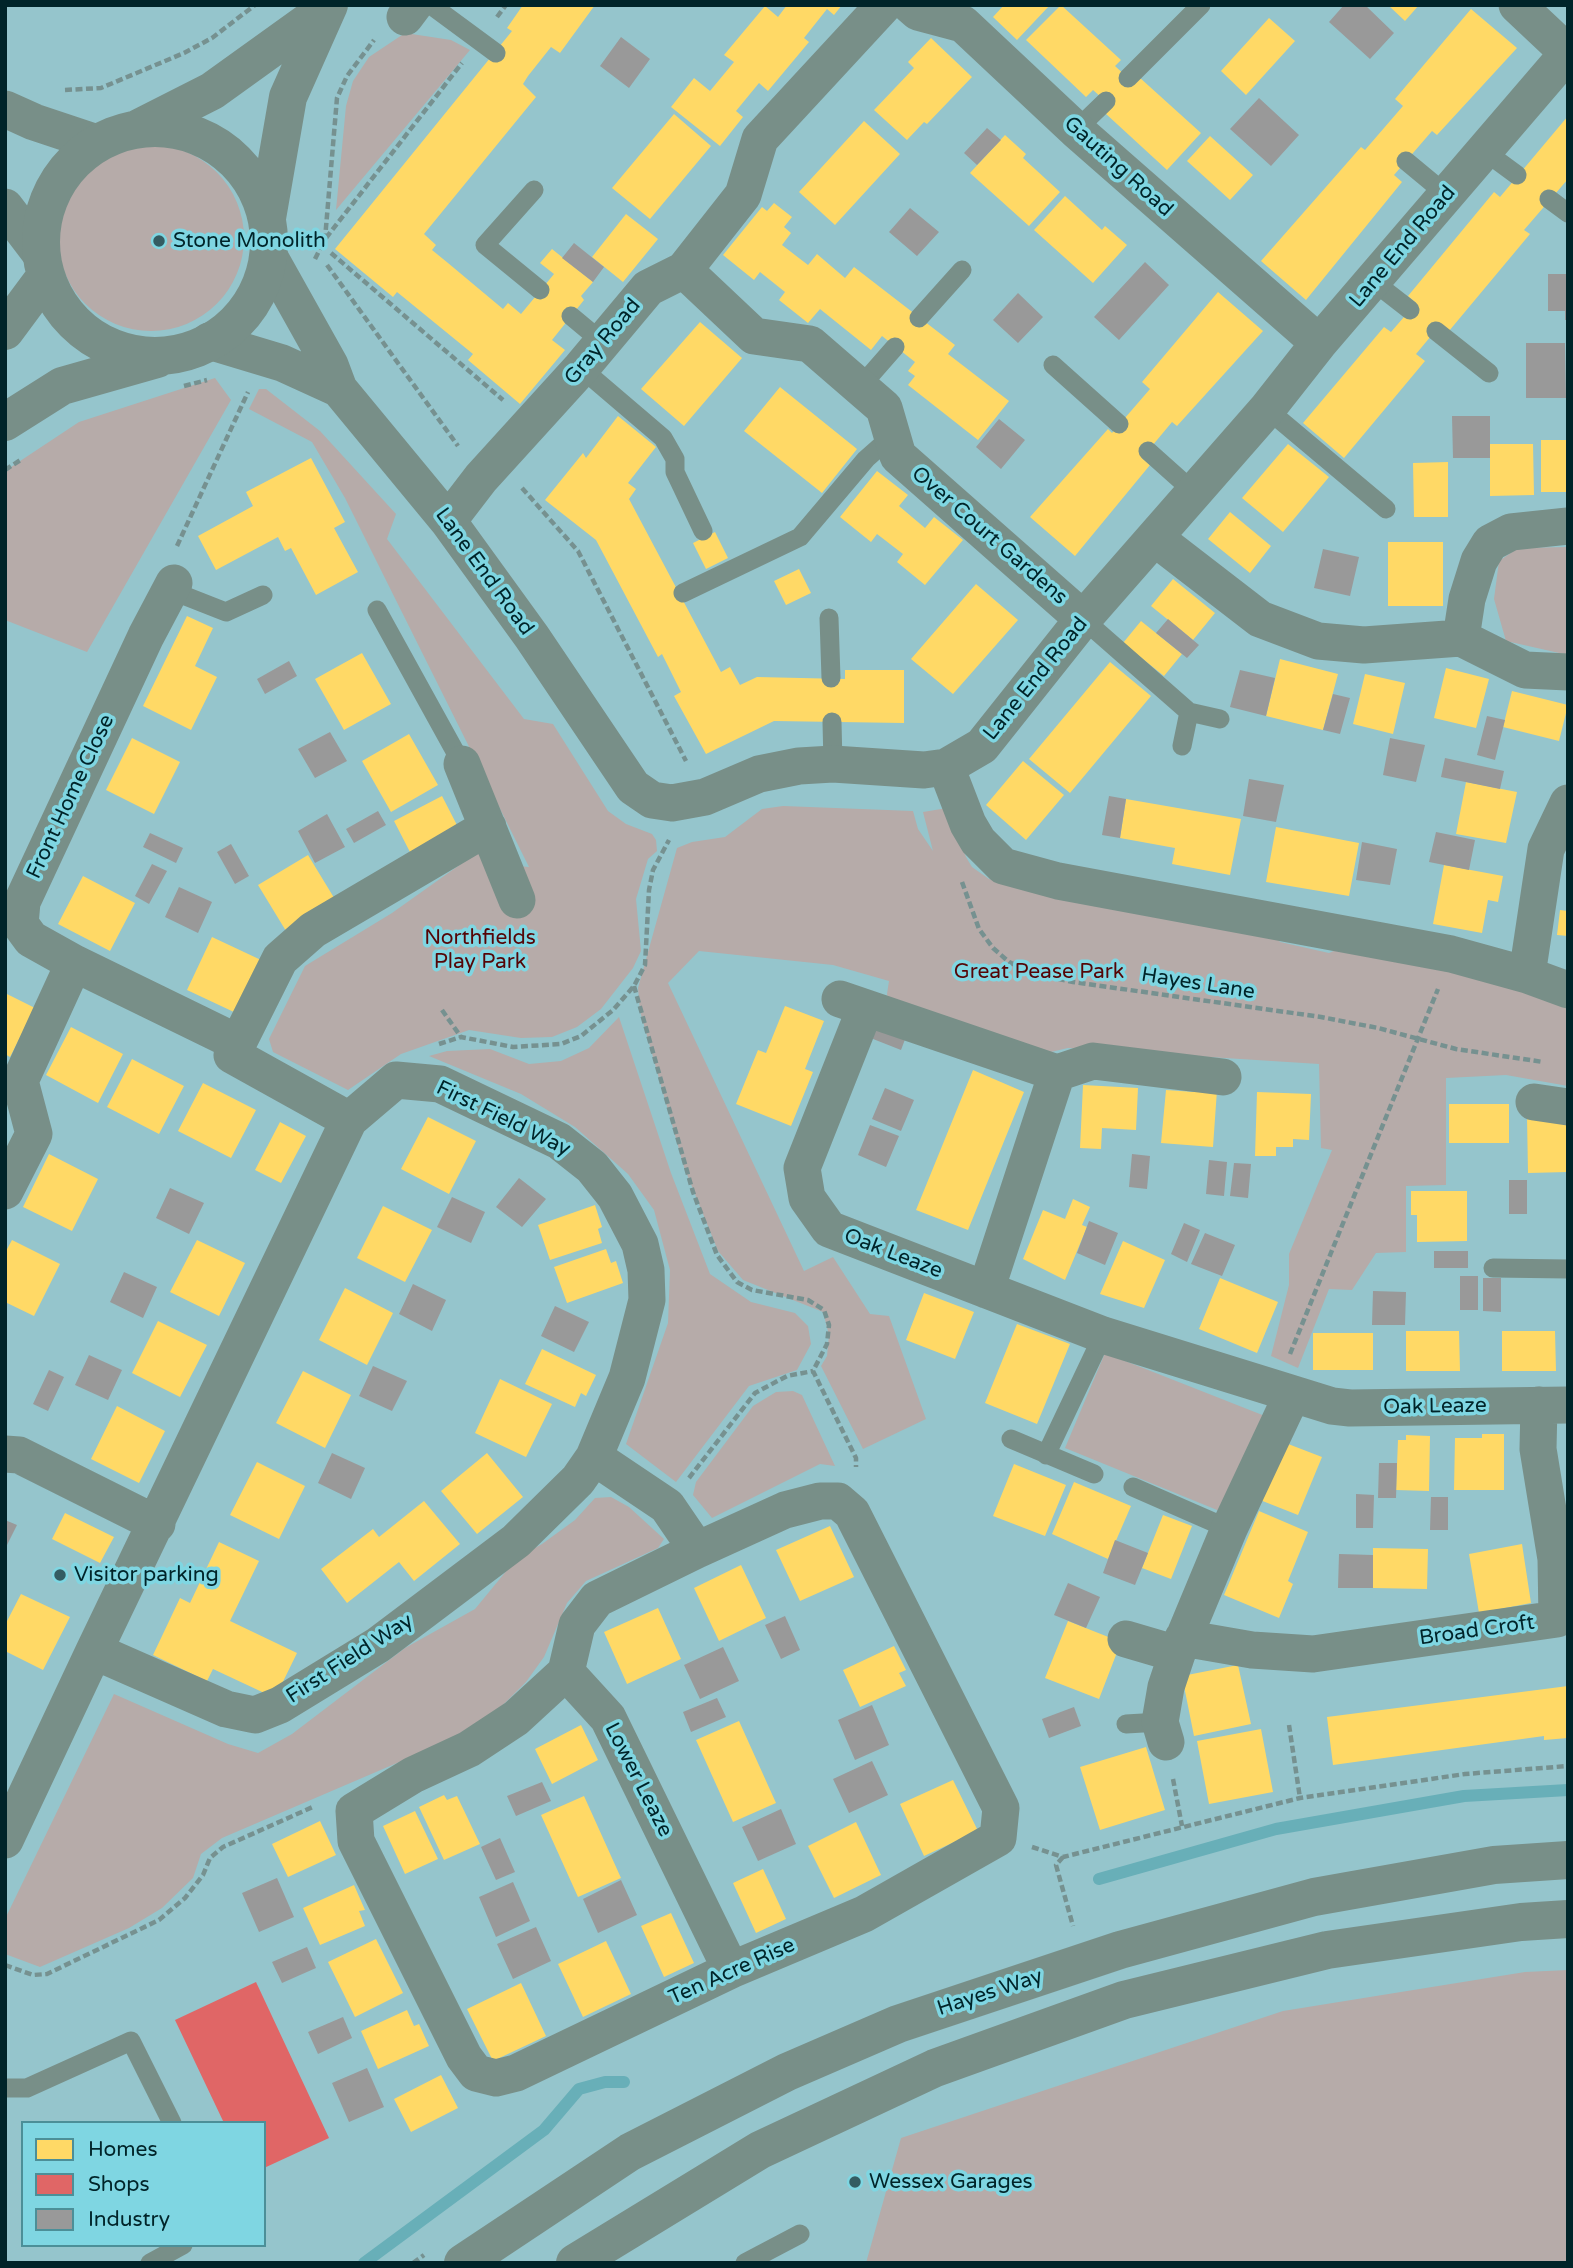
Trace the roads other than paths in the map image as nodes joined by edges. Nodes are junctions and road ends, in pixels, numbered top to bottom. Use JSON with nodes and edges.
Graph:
{"nodes":[{"id":1,"x":884,"y":5,"type":"edge"},
{"id":2,"x":911,"y":5,"type":"edge"},
{"id":3,"x":1201,"y":5,"type":"edge"},
{"id":4,"x":1517,"y":5,"type":"edge"},
{"id":5,"x":328,"y":7,"type":"edge"},
{"id":6,"x":416,"y":9,"type":"edge"},
{"id":7,"x":496,"y":53,"type":"dead end"},
{"id":8,"x":1568,"y":53,"type":"edge"},
{"id":9,"x":1128,"y":78,"type":"dead end"},
{"id":10,"x":1106,"y":100,"type":"dead end"},
{"id":11,"x":5,"y":108,"type":"edge"},
{"id":12,"x":139,"y":128,"type":"junction"},
{"id":13,"x":1076,"y":130,"type":"junction"},
{"id":14,"x":97,"y":142,"type":"junction"},
{"id":15,"x":1483,"y":150,"type":"junction"},
{"id":16,"x":1406,"y":161,"type":"dead end"},
{"id":17,"x":1517,"y":176,"type":"dead end"},
{"id":18,"x":534,"y":190,"type":"dead end"},
{"id":19,"x":1447,"y":195,"type":"junction"},
{"id":20,"x":1549,"y":199,"type":"dead end"},
{"id":21,"x":5,"y":207,"type":"edge"},
{"id":22,"x":1568,"y":213,"type":"edge"},
{"id":23,"x":267,"y":218,"type":"junction"},
{"id":24,"x":269,"y":256,"type":"junction"},
{"id":25,"x":42,"y":265,"type":"junction"},
{"id":26,"x":684,"y":270,"type":"junction"},
{"id":27,"x":962,"y":270,"type":"dead end"},
{"id":28,"x":1374,"y":282,"type":"junction"},
{"id":29,"x":540,"y":290,"type":"dead end"},
{"id":30,"x":1410,"y":310,"type":"dead end"},
{"id":31,"x":571,"y":316,"type":"dead end"},
{"id":32,"x":919,"y":318,"type":"dead end"},
{"id":33,"x":5,"y":331,"type":"edge"},
{"id":34,"x":1436,"y":331,"type":"dead end"},
{"id":35,"x":209,"y":341,"type":"junction"},
{"id":36,"x":1319,"y":343,"type":"junction"},
{"id":37,"x":895,"y":347,"type":"dead end"},
{"id":38,"x":591,"y":355,"type":"junction"},
{"id":39,"x":162,"y":357,"type":"junction"},
{"id":40,"x":1053,"y":365,"type":"dead end"},
{"id":41,"x":1489,"y":373,"type":"dead end"},
{"id":42,"x":860,"y":387,"type":"junction"},
{"id":43,"x":339,"y":389,"type":"junction"},
{"id":44,"x":1267,"y":409,"type":"junction"},
{"id":45,"x":5,"y":422,"type":"edge"},
{"id":46,"x":1119,"y":424,"type":"dead end"},
{"id":47,"x":892,"y":436,"type":"junction"},
{"id":48,"x":1148,"y":451,"type":"dead end"},
{"id":49,"x":1195,"y":493,"type":"junction"},
{"id":50,"x":1386,"y":509,"type":"dead end"},
{"id":51,"x":449,"y":521,"type":"junction"},
{"id":52,"x":1568,"y":526,"type":"edge"},
{"id":53,"x":703,"y":531,"type":"dead end"},
{"id":54,"x":1155,"y":538,"type":"junction"},
{"id":55,"x":172,"y":587,"type":"joint"},
{"id":56,"x":683,"y":593,"type":"dead end"},
{"id":57,"x":263,"y":595,"type":"dead end"},
{"id":58,"x":377,"y":610,"type":"dead end"},
{"id":59,"x":829,"y":618,"type":"dead end"},
{"id":60,"x":1083,"y":619,"type":"junction"},
{"id":61,"x":1461,"y":638,"type":"junction"},
{"id":62,"x":1568,"y":672,"type":"edge"},
{"id":63,"x":831,"y":678,"type":"dead end"},
{"id":64,"x":1189,"y":712,"type":"junction"},
{"id":65,"x":1220,"y":719,"type":"dead end"},
{"id":66,"x":832,"y":722,"type":"dead end"},
{"id":67,"x":1182,"y":746,"type":"dead end"},
{"id":68,"x":462,"y":764,"type":"joint"},
{"id":69,"x":833,"y":764,"type":"junction"},
{"id":70,"x":946,"y":767,"type":"junction"},
{"id":71,"x":1568,"y":803,"type":"edge"},
{"id":72,"x":488,"y":827,"type":"junction"},
{"id":73,"x":517,"y":900,"type":"dead end"},
{"id":74,"x":75,"y":963,"type":"junction"},
{"id":75,"x":1527,"y":975,"type":"junction"},
{"id":76,"x":1568,"y":990,"type":"edge"},
{"id":77,"x":235,"y":1049,"type":"junction"},
{"id":78,"x":1058,"y":1073,"type":"junction"},
{"id":79,"x":1223,"y":1077,"type":"dead end"},
{"id":80,"x":349,"y":1120,"type":"junction"},
{"id":81,"x":5,"y":1191,"type":"edge"},
{"id":82,"x":1493,"y":1268,"type":"dead end"},
{"id":83,"x":1568,"y":1269,"type":"edge"},
{"id":84,"x":986,"y":1290,"type":"junction"},
{"id":85,"x":1103,"y":1335,"type":"junction"},
{"id":86,"x":1284,"y":1393,"type":"junction"},
{"id":87,"x":1553,"y":1405,"type":"edge"},
{"id":88,"x":1011,"y":1439,"type":"dead end"},
{"id":89,"x":5,"y":1454,"type":"edge"},
{"id":90,"x":1046,"y":1455,"type":"junction"},
{"id":91,"x":594,"y":1457,"type":"junction"},
{"id":92,"x":1094,"y":1474,"type":"dead end"},
{"id":93,"x":1133,"y":1487,"type":"dead end"},
{"id":94,"x":157,"y":1524,"type":"junction"},
{"id":95,"x":1229,"y":1529,"type":"junction"},
{"id":96,"x":697,"y":1550,"type":"junction"},
{"id":97,"x":1126,"y":1639,"type":"dead end"},
{"id":98,"x":1180,"y":1646,"type":"junction"},
{"id":99,"x":94,"y":1651,"type":"junction"},
{"id":100,"x":566,"y":1672,"type":"junction"},
{"id":101,"x":1151,"y":1729,"type":"road end"},
{"id":102,"x":5,"y":1840,"type":"edge"},
{"id":103,"x":1568,"y":1860,"type":"edge"},
{"id":104,"x":1568,"y":1919,"type":"edge"},
{"id":105,"x":732,"y":1970,"type":"junction"},
{"id":106,"x":5,"y":2088,"type":"edge"},
{"id":107,"x":171,"y":2121,"type":"edge"},
{"id":108,"x":800,"y":2235,"type":"dead end"},
{"id":109,"x":179,"y":2247,"type":"edge"},
{"id":110,"x":150,"y":2263,"type":"edge"},
{"id":111,"x":463,"y":2263,"type":"edge"},
{"id":112,"x":575,"y":2263,"type":"edge"},
{"id":113,"x":745,"y":2263,"type":"edge"}],
"edges":[{"from":1,"to":26,"type":"street","name":"Gray Road"},
{"from":2,"to":13,"type":"street","name":"Gauting Road"},
{"from":3,"to":9,"type":"lane"},
{"from":4,"to":8,"type":"street"},
{"from":5,"to":12,"type":"street"},
{"from":5,"to":23,"type":"street"},
{"from":6,"to":7,"type":"lane"},
{"from":8,"to":15,"type":"street","name":"Lane End Road"},
{"from":10,"to":13,"type":"lane"},
{"from":11,"to":14,"type":"street"},
{"from":12,"to":14,"type":"street"},
{"from":12,"to":23,"type":"street"},
{"from":13,"to":36,"type":"street","name":"Gauting Road"},
{"from":14,"to":25,"type":"street"},
{"from":15,"to":17,"type":"lane"},
{"from":15,"to":19,"type":"street","name":"Lane End Road"},
{"from":16,"to":19,"type":"lane"},
{"from":18,"to":29,"type":"lane"},
{"from":19,"to":28,"type":"street","name":"Lane End Road"},
{"from":20,"to":22,"type":"lane"},
{"from":21,"to":25,"type":"street"},
{"from":23,"to":24,"type":"street"},
{"from":24,"to":35,"type":"street"},
{"from":24,"to":43,"type":"street","name":"Lane End Road"},
{"from":25,"to":33,"type":"street"},
{"from":25,"to":39,"type":"street"},
{"from":26,"to":38,"type":"street","name":"Gray Road"},
{"from":26,"to":42,"type":"street","name":"Over Court Gardens"},
{"from":27,"to":32,"type":"lane"},
{"from":28,"to":30,"type":"lane"},
{"from":28,"to":36,"type":"street","name":"Lane End Road"},
{"from":31,"to":38,"type":"lane"},
{"from":34,"to":41,"type":"lane"},
{"from":35,"to":39,"type":"street"},
{"from":35,"to":43,"type":"street","name":"Lane End Road"},
{"from":36,"to":44,"type":"street","name":"Lane End Road"},
{"from":37,"to":42,"type":"lane"},
{"from":38,"to":51,"type":"street","name":"Gray Road"},
{"from":38,"to":53,"type":"lane"},
{"from":39,"to":45,"type":"street"},
{"from":40,"to":46,"type":"lane"},
{"from":42,"to":47,"type":"street","name":"Over Court Gardens"},
{"from":43,"to":51,"type":"street","name":"Lane End Road"},
{"from":44,"to":49,"type":"street","name":"Lane End Road"},
{"from":44,"to":50,"type":"lane"},
{"from":47,"to":56,"type":"lane"},
{"from":47,"to":60,"type":"street","name":"Over Court Gardens"},
{"from":48,"to":49,"type":"lane"},
{"from":49,"to":54,"type":"street","name":"Lane End Road"},
{"from":51,"to":69,"type":"street","name":"Lane End Road"},
{"from":52,"to":61,"type":"street"},
{"from":54,"to":60,"type":"street","name":"Lane End Road"},
{"from":54,"to":61,"type":"street"},
{"from":55,"to":57,"type":"lane"},
{"from":55,"to":74,"type":"street","name":"Front Home Close"},
{"from":58,"to":68,"type":"lane"},
{"from":59,"to":63,"type":"lane"},
{"from":60,"to":64,"type":"lane"},
{"from":60,"to":70,"type":"street","name":"Lane End Road"},
{"from":61,"to":62,"type":"street"},
{"from":64,"to":65,"type":"lane"},
{"from":64,"to":67,"type":"lane"},
{"from":66,"to":69,"type":"lane"},
{"from":68,"to":72,"type":"street"},
{"from":69,"to":70,"type":"street","name":"Lane End Road"},
{"from":70,"to":75,"type":"street"},
{"from":71,"to":75,"type":"street"},
{"from":72,"to":73,"type":"street"},
{"from":72,"to":77,"type":"street"},
{"from":74,"to":77,"type":"street","name":"Front Home Close"},
{"from":74,"to":81,"type":"street"},
{"from":75,"to":76,"type":"street"},
{"from":77,"to":80,"type":"street","name":"Front Home Close"},
{"from":78,"to":79,"type":"street"},
{"from":78,"to":84,"type":"street"},
{"from":78,"to":84,"type":"street","name":"Oak Leaze"},
{"from":80,"to":91,"type":"street","name":"First Field Way"},
{"from":80,"to":94,"type":"street","name":"First Field Way"},
{"from":82,"to":83,"type":"lane"},
{"from":84,"to":85,"type":"street","name":"Oak Leaze"},
{"from":85,"to":86,"type":"street","name":"Oak Leaze"},
{"from":85,"to":90,"type":"lane"},
{"from":86,"to":87,"type":"street","name":"Oak Leaze"},
{"from":86,"to":95,"type":"street"},
{"from":87,"to":98,"type":"street","name":"Broad Croft"},
{"from":88,"to":90,"type":"lane"},
{"from":89,"to":94,"type":"street"},
{"from":90,"to":92,"type":"lane"},
{"from":91,"to":96,"type":"street"},
{"from":91,"to":99,"type":"street","name":"First Field Way"},
{"from":93,"to":95,"type":"lane"},
{"from":94,"to":99,"type":"street","name":"First Field Way"},
{"from":95,"to":98,"type":"street"},
{"from":96,"to":100,"type":"street"},
{"from":96,"to":105,"type":"street","name":"Ten Acre Rise"},
{"from":97,"to":98,"type":"street"},
{"from":98,"to":101,"type":"street"},
{"from":99,"to":102,"type":"street","name":"First Field Way"},
{"from":100,"to":105,"type":"street","name":"Lower Leaze"},
{"from":100,"to":105,"type":"street","name":"Ten Acre Rise"},
{"from":103,"to":111,"type":"street","name":"Hayes Way"},
{"from":104,"to":112,"type":"street"},
{"from":106,"to":107,"type":"lane"},
{"from":108,"to":113,"type":"lane"},
{"from":109,"to":110,"type":"lane"}]}
